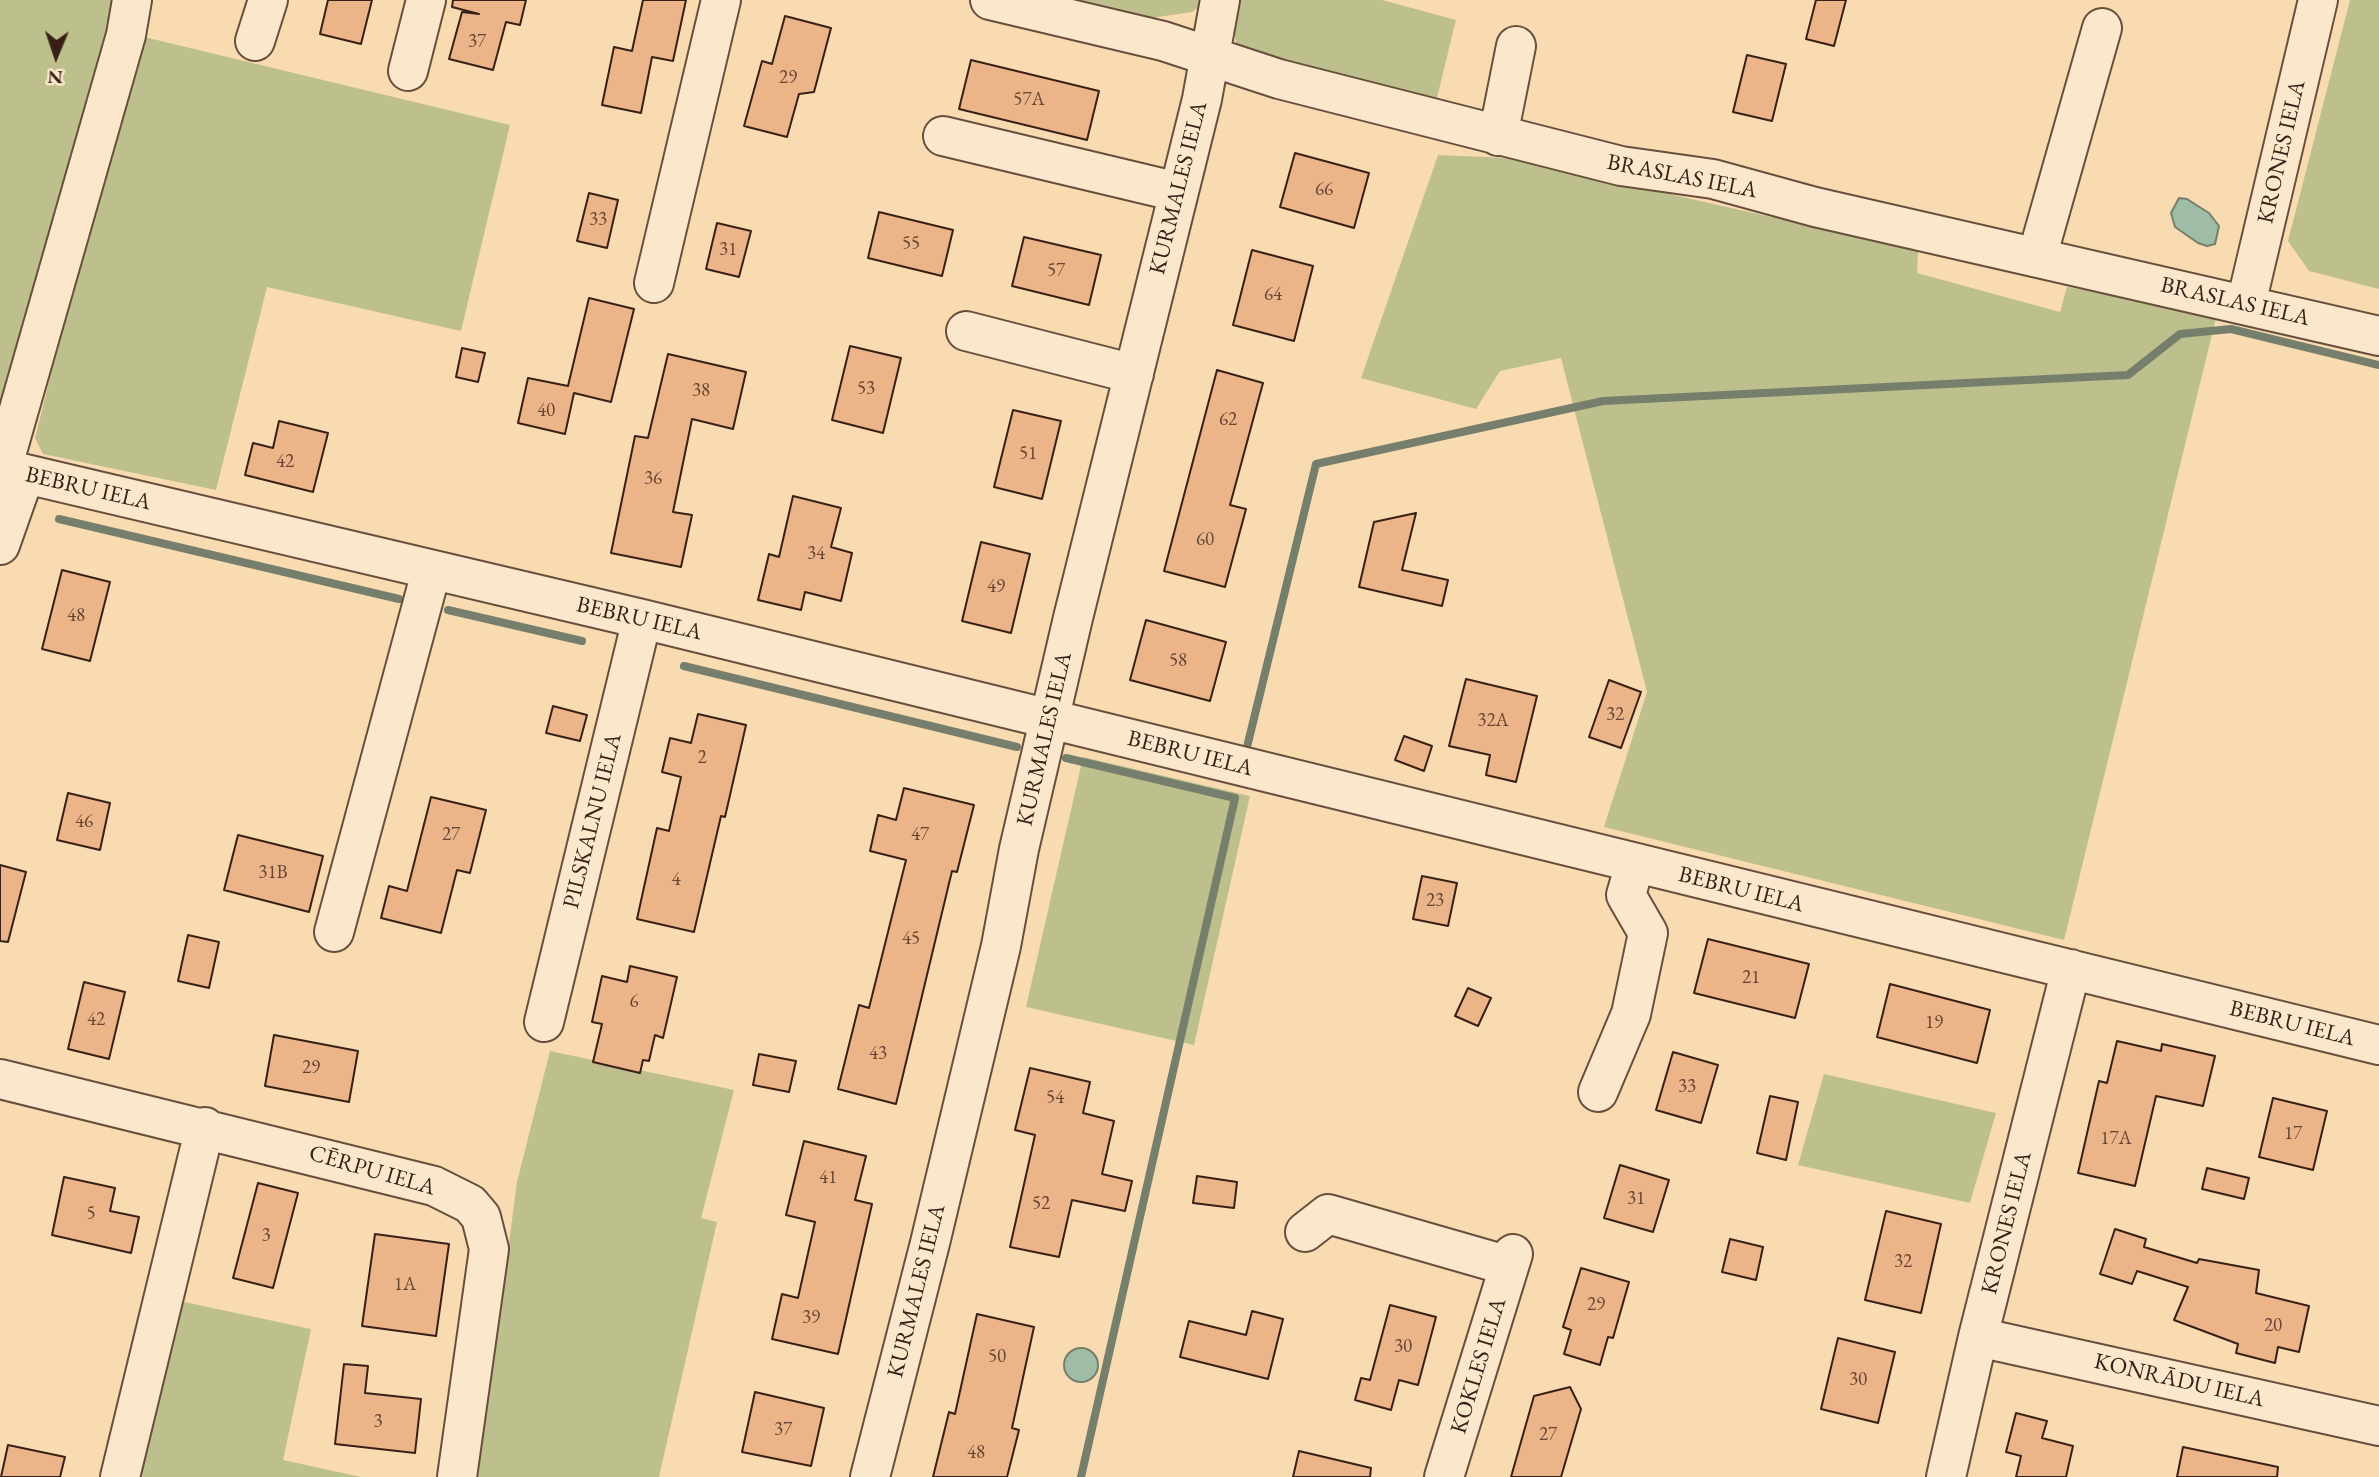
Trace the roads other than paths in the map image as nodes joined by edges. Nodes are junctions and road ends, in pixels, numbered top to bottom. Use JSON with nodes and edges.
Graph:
{"nodes":[{"id":1,"x":132,"y":0,"type":"edge"},
{"id":2,"x":268,"y":0,"type":"edge"},
{"id":3,"x":426,"y":0,"type":"edge"},
{"id":4,"x":721,"y":0,"type":"edge"},
{"id":5,"x":990,"y":0,"type":"edge"},
{"id":6,"x":1220,"y":0,"type":"edge"},
{"id":7,"x":2318,"y":0,"type":"edge"},
{"id":8,"x":2102,"y":28,"type":"dead end"},
{"id":9,"x":255,"y":41,"type":"dead end"},
{"id":10,"x":1516,"y":46,"type":"dead end"},
{"id":11,"x":1209,"y":56,"type":"junction"},
{"id":12,"x":408,"y":71,"type":"dead end"},
{"id":13,"x":943,"y":136,"type":"dead end"},
{"id":14,"x":1498,"y":136,"type":"junction"},
{"id":15,"x":1178,"y":192,"type":"junction"},
{"id":16,"x":2037,"y":257,"type":"junction"},
{"id":17,"x":654,"y":283,"type":"dead end"},
{"id":18,"x":2246,"y":304,"type":"junction"},
{"id":19,"x":966,"y":331,"type":"dead end"},
{"id":20,"x":2379,"y":336,"type":"edge"},
{"id":21,"x":1134,"y":374,"type":"junction"},
{"id":22,"x":9,"y":470,"type":"edge"},
{"id":23,"x":0,"y":545,"type":"edge"},
{"id":24,"x":431,"y":572,"type":"junction"},
{"id":25,"x":642,"y":620,"type":"junction"},
{"id":26,"x":1050,"y":719,"type":"junction"},
{"id":27,"x":1635,"y":864,"type":"junction"},
{"id":28,"x":334,"y":932,"type":"dead end"},
{"id":29,"x":2071,"y":969,"type":"junction"},
{"id":30,"x":544,"y":1022,"type":"dead end"},
{"id":31,"x":2379,"y":1045,"type":"edge"},
{"id":32,"x":0,"y":1079,"type":"edge"},
{"id":33,"x":1598,"y":1092,"type":"dead end"},
{"id":34,"x":205,"y":1127,"type":"junction"},
{"id":35,"x":1305,"y":1232,"type":"dead end"},
{"id":36,"x":1978,"y":1336,"type":"junction"},
{"id":37,"x":2379,"y":1426,"type":"edge"},
{"id":38,"x":120,"y":1477,"type":"edge"},
{"id":39,"x":457,"y":1477,"type":"edge"},
{"id":40,"x":870,"y":1477,"type":"edge"},
{"id":41,"x":1444,"y":1477,"type":"edge"},
{"id":42,"x":1946,"y":1477,"type":"edge"}],
"edges":[{"from":1,"to":22,"type":"street"},
{"from":2,"to":9,"type":"street"},
{"from":3,"to":12,"type":"street"},
{"from":4,"to":17,"type":"street"},
{"from":5,"to":11,"type":"street","name":"BRASLAS IELA"},
{"from":6,"to":11,"type":"street","name":"KURMALES IELA"},
{"from":7,"to":18,"type":"street","name":"KRONES IELA"},
{"from":8,"to":16,"type":"street"},
{"from":10,"to":14,"type":"street"},
{"from":11,"to":14,"type":"street","name":"BRASLAS IELA"},
{"from":11,"to":15,"type":"street","name":"KURMALES IELA"},
{"from":13,"to":15,"type":"street"},
{"from":14,"to":16,"type":"street","name":"BRASLAS IELA"},
{"from":15,"to":21,"type":"street","name":"KURMALES IELA"},
{"from":16,"to":18,"type":"street","name":"BRASLAS IELA"},
{"from":18,"to":20,"type":"street","name":"BRASLAS IELA"},
{"from":19,"to":21,"type":"street"},
{"from":21,"to":26,"type":"street","name":"KURMALES IELA"},
{"from":22,"to":23,"type":"street"},
{"from":22,"to":24,"type":"street","name":"BEBRU IELA"},
{"from":24,"to":25,"type":"street","name":"BEBRU IELA"},
{"from":24,"to":28,"type":"street"},
{"from":25,"to":26,"type":"street","name":"BEBRU IELA"},
{"from":25,"to":30,"type":"street","name":"PILSKALNU IELA"},
{"from":26,"to":27,"type":"street","name":"BEBRU IELA"},
{"from":26,"to":40,"type":"street","name":"KURMALES IELA"},
{"from":27,"to":29,"type":"street","name":"BEBRU IELA"},
{"from":27,"to":33,"type":"street"},
{"from":29,"to":31,"type":"street","name":"BEBRU IELA"},
{"from":29,"to":36,"type":"street","name":"KRONES IELA"},
{"from":32,"to":34,"type":"street","name":"CĒRPU IELA"},
{"from":34,"to":38,"type":"street"},
{"from":34,"to":39,"type":"street","name":"CĒRPU IELA"},
{"from":35,"to":41,"type":"street","name":"KOKLES IELA"},
{"from":36,"to":37,"type":"street","name":"KONRĀDU IELA"},
{"from":36,"to":42,"type":"street","name":"KRONES IELA"}]}
